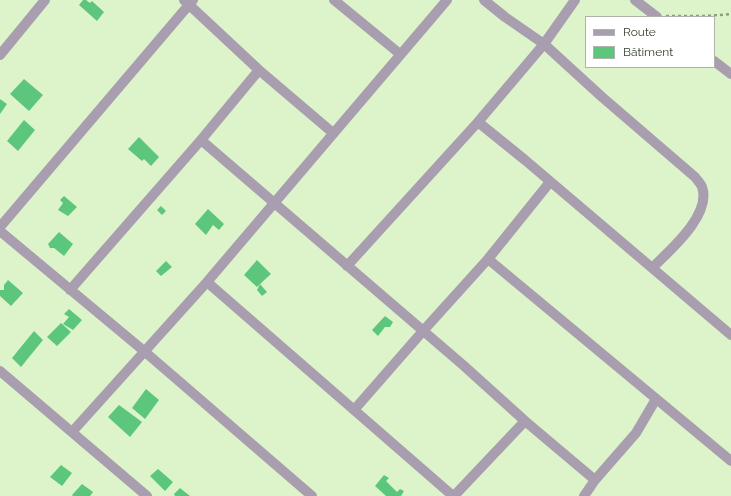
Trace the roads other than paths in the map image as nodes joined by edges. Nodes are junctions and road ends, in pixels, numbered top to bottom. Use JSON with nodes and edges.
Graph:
{"nodes":[{"id":1,"x":45,"y":0,"type":"edge"},
{"id":2,"x":334,"y":0,"type":"edge"},
{"id":3,"x":447,"y":0,"type":"edge"},
{"id":4,"x":484,"y":0,"type":"edge"},
{"id":5,"x":575,"y":0,"type":"edge"},
{"id":6,"x":635,"y":0,"type":"edge"},
{"id":7,"x":189,"y":2,"type":"edge"},
{"id":8,"x":655,"y":16,"type":"edge"},
{"id":9,"x":544,"y":44,"type":"junction"},
{"id":10,"x":400,"y":54,"type":"junction"},
{"id":11,"x":0,"y":55,"type":"edge"},
{"id":12,"x":715,"y":62,"type":"edge"},
{"id":13,"x":259,"y":70,"type":"junction"},
{"id":14,"x":731,"y":74,"type":"edge"},
{"id":15,"x":478,"y":122,"type":"junction"},
{"id":16,"x":333,"y":133,"type":"junction"},
{"id":17,"x":200,"y":140,"type":"junction"},
{"id":18,"x":550,"y":182,"type":"junction"},
{"id":19,"x":273,"y":203,"type":"junction"},
{"id":20,"x":0,"y":227,"type":"edge"},
{"id":21,"x":0,"y":231,"type":"edge"},
{"id":22,"x":488,"y":259,"type":"junction"},
{"id":23,"x":347,"y":266,"type":"junction"},
{"id":24,"x":652,"y":268,"type":"junction"},
{"id":25,"x":207,"y":282,"type":"junction"},
{"id":26,"x":70,"y":290,"type":"junction"},
{"id":27,"x":423,"y":331,"type":"junction"},
{"id":28,"x":731,"y":335,"type":"edge"},
{"id":29,"x":144,"y":351,"type":"junction"},
{"id":30,"x":2,"y":375,"type":"edge"},
{"id":31,"x":656,"y":399,"type":"junction"},
{"id":32,"x":354,"y":410,"type":"junction"},
{"id":33,"x":525,"y":421,"type":"junction"},
{"id":34,"x":72,"y":432,"type":"junction"},
{"id":35,"x":731,"y":461,"type":"edge"},
{"id":36,"x":595,"y":480,"type":"junction"},
{"id":37,"x":147,"y":496,"type":"edge"},
{"id":38,"x":312,"y":496,"type":"edge"},
{"id":39,"x":453,"y":496,"type":"edge"},
{"id":40,"x":584,"y":496,"type":"edge"}],
"edges":[{"from":1,"to":11,"type":"street"},
{"from":2,"to":10,"type":"street"},
{"from":3,"to":10,"type":"street"},
{"from":4,"to":9,"type":"street"},
{"from":5,"to":9,"type":"street"},
{"from":6,"to":8,"type":"street"},
{"from":7,"to":13,"type":"street"},
{"from":7,"to":20,"type":"street"},
{"from":9,"to":15,"type":"street"},
{"from":9,"to":24,"type":"street"},
{"from":10,"to":16,"type":"street"},
{"from":12,"to":14,"type":"street"},
{"from":13,"to":16,"type":"street"},
{"from":13,"to":17,"type":"street"},
{"from":15,"to":18,"type":"street"},
{"from":15,"to":23,"type":"street"},
{"from":16,"to":19,"type":"street"},
{"from":17,"to":19,"type":"street"},
{"from":17,"to":26,"type":"street"},
{"from":18,"to":22,"type":"street"},
{"from":18,"to":24,"type":"street"},
{"from":19,"to":23,"type":"street"},
{"from":19,"to":25,"type":"street"},
{"from":21,"to":26,"type":"street"},
{"from":22,"to":27,"type":"street"},
{"from":22,"to":31,"type":"street"},
{"from":23,"to":27,"type":"street"},
{"from":24,"to":28,"type":"street"},
{"from":25,"to":29,"type":"street"},
{"from":25,"to":32,"type":"street"},
{"from":26,"to":29,"type":"street"},
{"from":27,"to":32,"type":"street"},
{"from":27,"to":33,"type":"street"},
{"from":29,"to":34,"type":"street"},
{"from":29,"to":38,"type":"street"},
{"from":30,"to":34,"type":"street"},
{"from":31,"to":35,"type":"street"},
{"from":31,"to":36,"type":"street"},
{"from":32,"to":39,"type":"street"},
{"from":33,"to":36,"type":"street"},
{"from":33,"to":39,"type":"street"},
{"from":34,"to":37,"type":"street"},
{"from":36,"to":40,"type":"street"}]}
